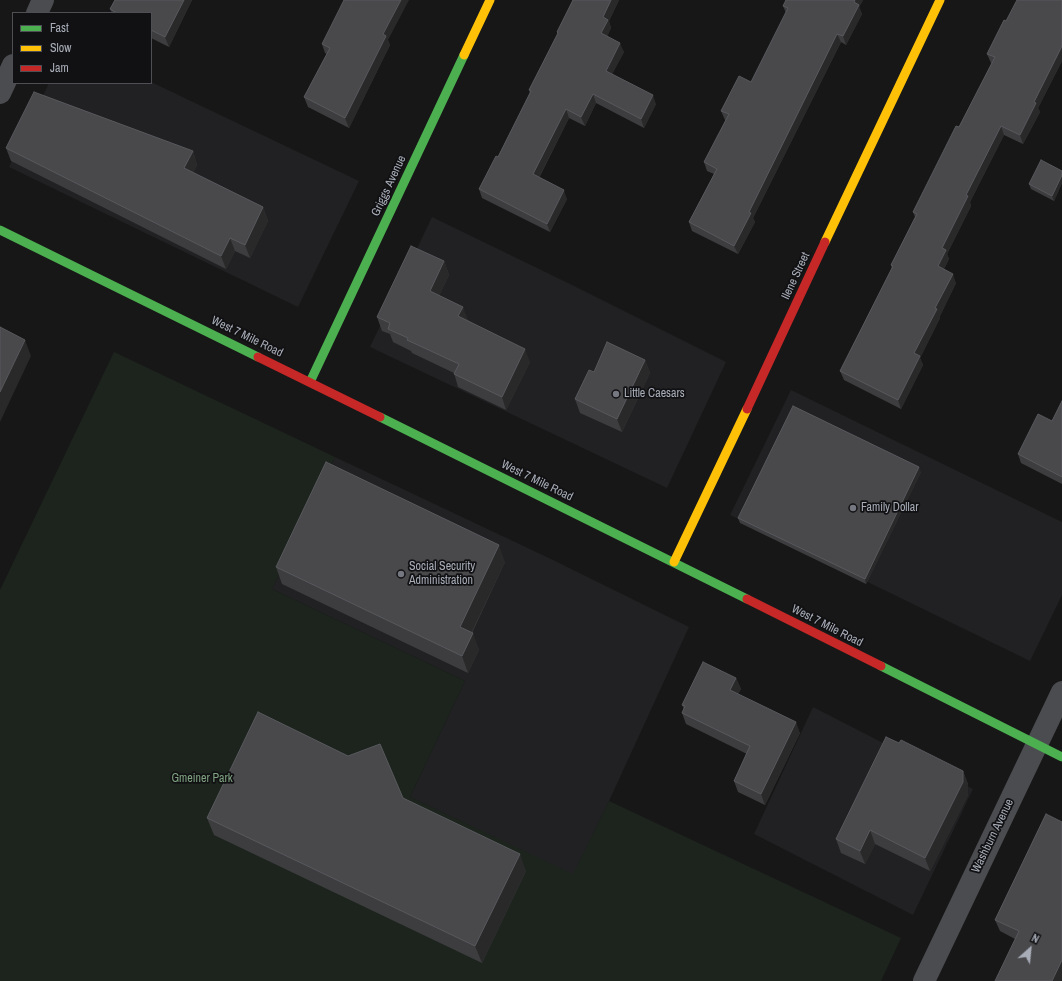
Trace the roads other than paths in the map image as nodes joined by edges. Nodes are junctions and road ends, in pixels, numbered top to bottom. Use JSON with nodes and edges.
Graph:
{"nodes":[{"id":1,"x":43,"y":0,"type":"edge"},
{"id":2,"x":490,"y":0,"type":"edge"},
{"id":3,"x":940,"y":0,"type":"edge"},
{"id":4,"x":37,"y":12,"type":"edge"},
{"id":5,"x":12,"y":67,"type":"edge"},
{"id":6,"x":0,"y":93,"type":"edge"},
{"id":7,"x":0,"y":230,"type":"edge"},
{"id":8,"x":310,"y":382,"type":"junction"},
{"id":9,"x":674,"y":562,"type":"junction"},
{"id":10,"x":1062,"y":692,"type":"edge"},
{"id":11,"x":1037,"y":744,"type":"junction"},
{"id":12,"x":1062,"y":757,"type":"edge"},
{"id":13,"x":924,"y":981,"type":"edge"}],
"edges":[{"from":1,"to":4,"type":"street"},
{"from":2,"to":8,"type":"main road","name":"Griggs Avenue"},
{"from":3,"to":9,"type":"main road","name":"Ilene Street"},
{"from":5,"to":6,"type":"street"},
{"from":7,"to":8,"type":"main road","name":"West 7 Mile Road"},
{"from":8,"to":9,"type":"main road","name":"West 7 Mile Road"},
{"from":9,"to":11,"type":"main road","name":"West 7 Mile Road"},
{"from":10,"to":11,"type":"street","name":"Washburn Avenue"},
{"from":11,"to":12,"type":"main road","name":"West 7 Mile Road"},
{"from":11,"to":13,"type":"street","name":"Washburn Avenue"}]}
